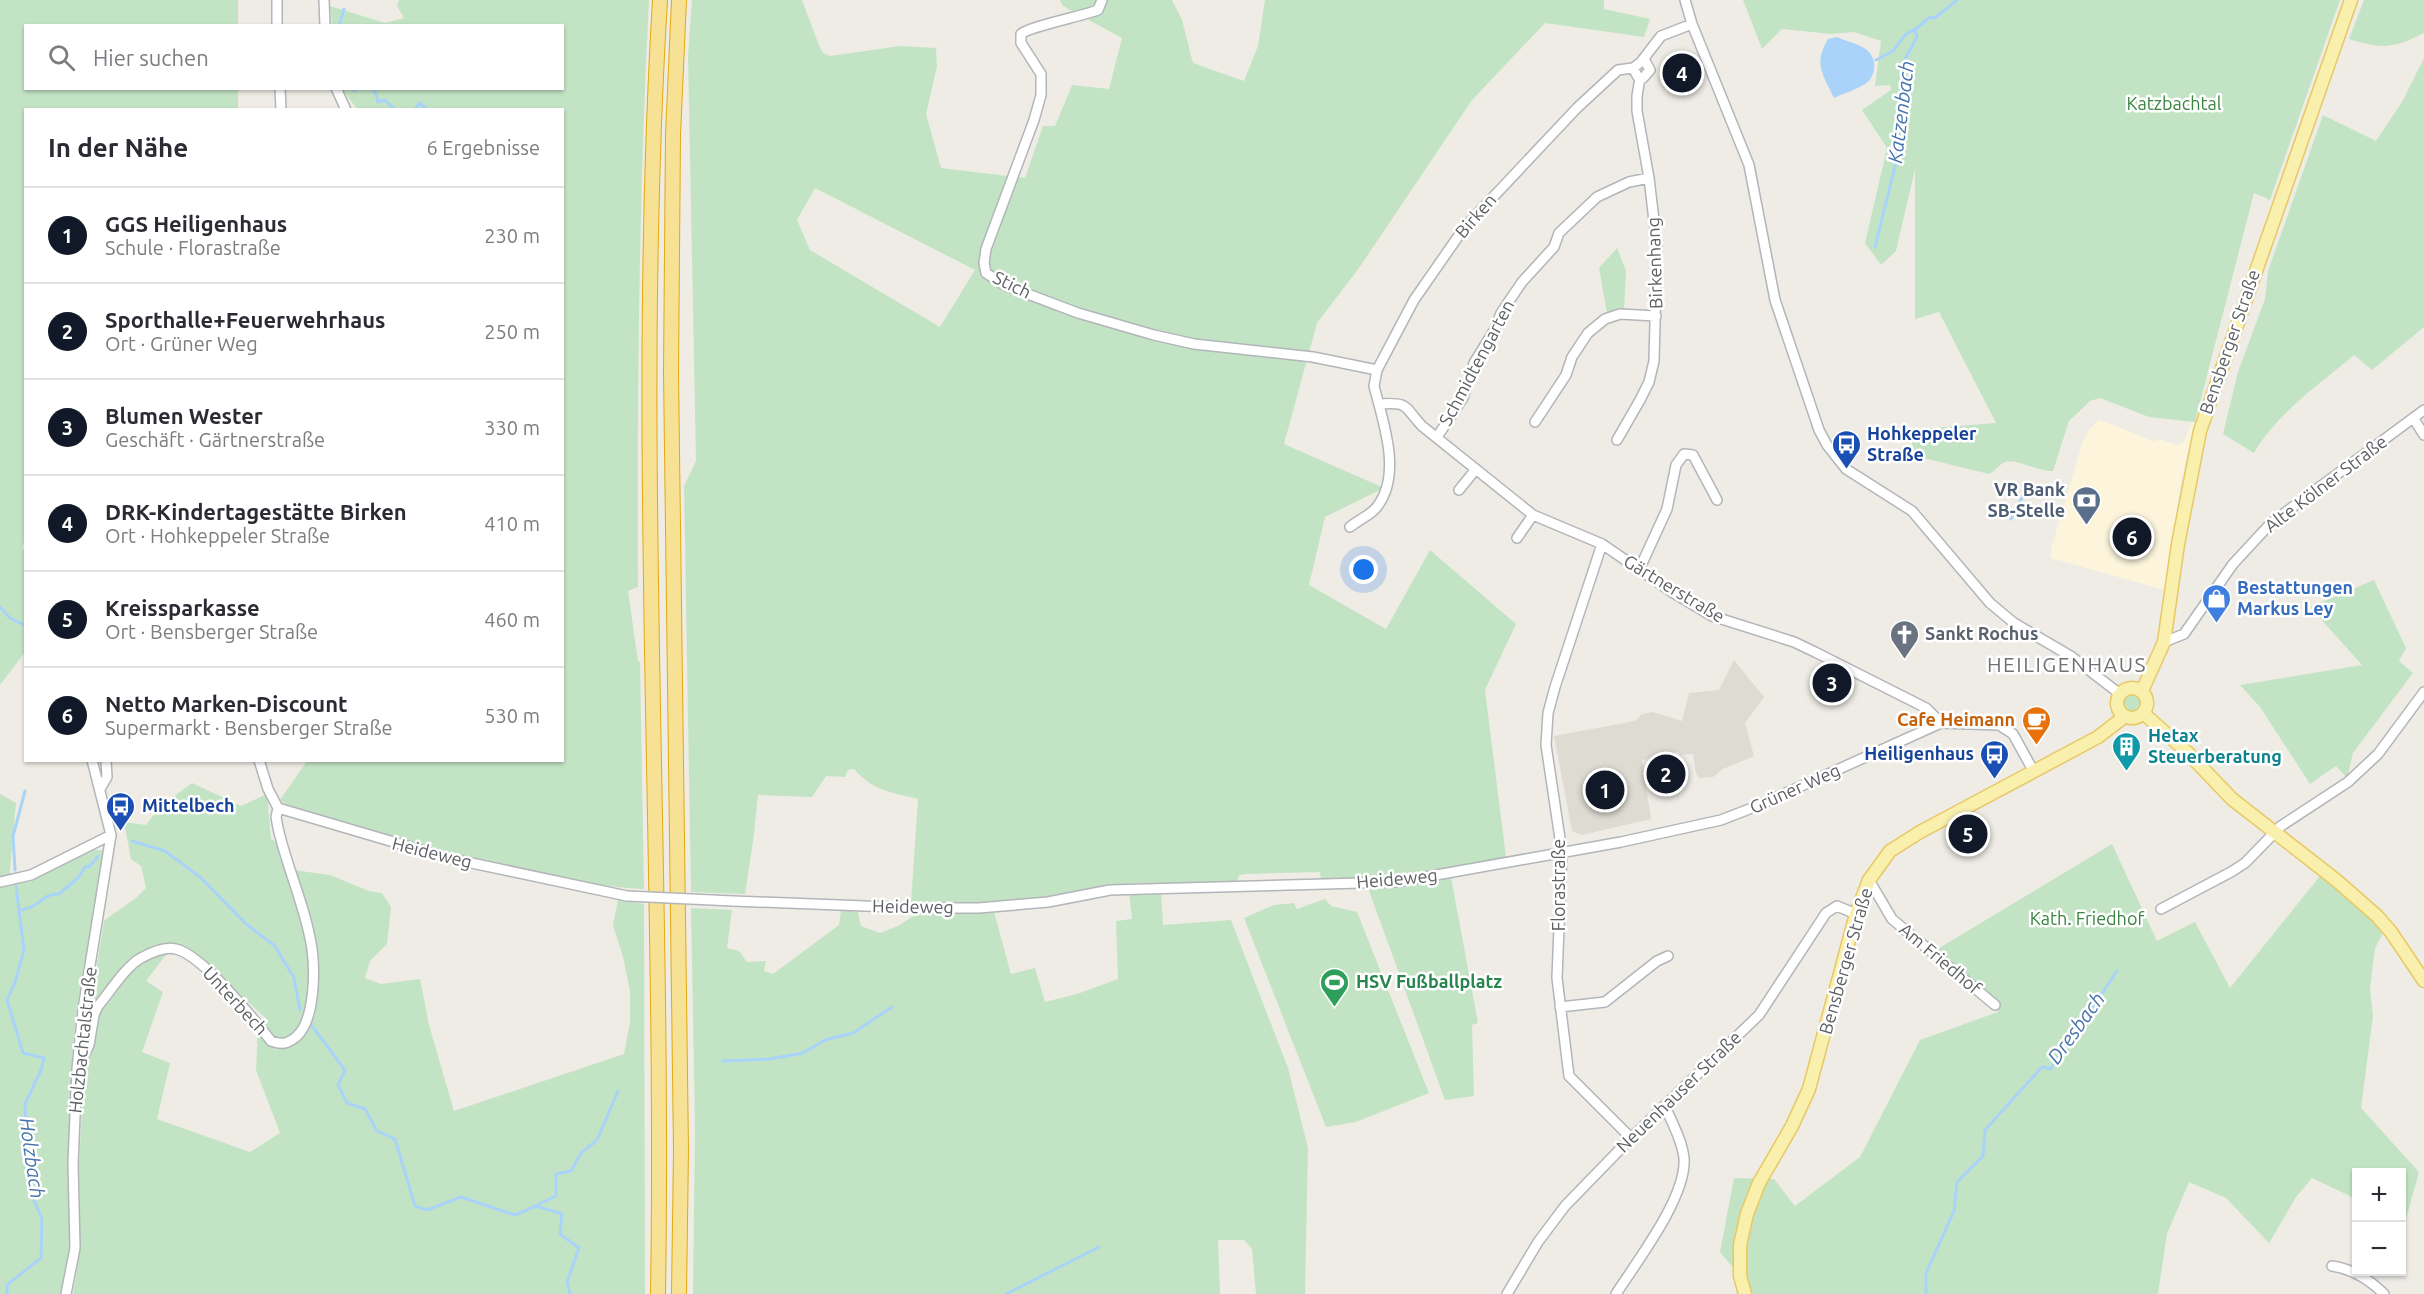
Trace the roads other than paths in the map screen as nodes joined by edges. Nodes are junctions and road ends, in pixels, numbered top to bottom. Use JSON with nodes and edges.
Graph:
{"nodes":[{"id":1,"x":277,"y":0,"type":"edge"},
{"id":2,"x":324,"y":0,"type":"edge"},
{"id":3,"x":660,"y":0,"type":"edge"},
{"id":4,"x":679,"y":0,"type":"edge"},
{"id":5,"x":1102,"y":0,"type":"edge"},
{"id":6,"x":1685,"y":0,"type":"edge"},
{"id":7,"x":2351,"y":0,"type":"edge"},
{"id":8,"x":278,"y":24,"type":"edge"},
{"id":9,"x":325,"y":24,"type":"edge"},
{"id":10,"x":1692,"y":24,"type":"junction"},
{"id":11,"x":1644,"y":59,"type":"junction"},
{"id":12,"x":1633,"y":68,"type":"junction"},
{"id":13,"x":1640,"y":78,"type":"junction"},
{"id":14,"x":280,"y":90,"type":"edge"},
{"id":15,"x":337,"y":90,"type":"edge"},
{"id":16,"x":281,"y":108,"type":"edge"},
{"id":17,"x":345,"y":108,"type":"edge"},
{"id":18,"x":1649,"y":178,"type":"junction"},
{"id":19,"x":1656,"y":316,"type":"junction"},
{"id":20,"x":1377,"y":370,"type":"junction"},
{"id":21,"x":1379,"y":404,"type":"junction"},
{"id":22,"x":2424,"y":410,"type":"edge"},
{"id":23,"x":2414,"y":419,"type":"junction"},
{"id":24,"x":1535,"y":422,"type":"dead end"},
{"id":25,"x":2424,"y":435,"type":"edge"},
{"id":26,"x":1437,"y":437,"type":"junction"},
{"id":27,"x":1617,"y":441,"type":"dead end"},
{"id":28,"x":1476,"y":469,"type":"junction"},
{"id":29,"x":1459,"y":490,"type":"dead end"},
{"id":30,"x":1718,"y":500,"type":"dead end"},
{"id":31,"x":1533,"y":515,"type":"junction"},
{"id":32,"x":1350,"y":527,"type":"dead end"},
{"id":33,"x":1517,"y":538,"type":"dead end"},
{"id":34,"x":1602,"y":544,"type":"junction"},
{"id":35,"x":1639,"y":570,"type":"junction"},
{"id":36,"x":2164,"y":642,"type":"junction"},
{"id":37,"x":2142,"y":691,"type":"junction"},
{"id":38,"x":2424,"y":692,"type":"edge"},
{"id":39,"x":2120,"y":694,"type":"junction"},
{"id":40,"x":2143,"y":713,"type":"junction"},
{"id":41,"x":2124,"y":717,"type":"junction"},
{"id":42,"x":1941,"y":723,"type":"junction"},
{"id":43,"x":93,"y":762,"type":"edge"},
{"id":44,"x":106,"y":762,"type":"edge"},
{"id":45,"x":260,"y":762,"type":"edge"},
{"id":46,"x":2034,"y":772,"type":"junction"},
{"id":47,"x":100,"y":789,"type":"junction"},
{"id":48,"x":277,"y":805,"type":"junction"},
{"id":49,"x":2275,"y":833,"type":"junction"},
{"id":50,"x":111,"y":836,"type":"junction"},
{"id":51,"x":1562,"y":852,"type":"junction"},
{"id":52,"x":1869,"y":880,"type":"junction"},
{"id":53,"x":0,"y":882,"type":"edge"},
{"id":54,"x":2161,"y":909,"type":"dead end"},
{"id":55,"x":1856,"y":914,"type":"junction"},
{"id":56,"x":1668,"y":957,"type":"dead end"},
{"id":57,"x":2424,"y":981,"type":"edge"},
{"id":58,"x":1995,"y":1005,"type":"dead end"},
{"id":59,"x":1560,"y":1007,"type":"junction"},
{"id":60,"x":77,"y":1069,"type":"junction"},
{"id":61,"x":1665,"y":1106,"type":"junction"},
{"id":62,"x":1631,"y":1138,"type":"junction"},
{"id":63,"x":2332,"y":1266,"type":"dead end"},
{"id":64,"x":66,"y":1294,"type":"edge"},
{"id":65,"x":658,"y":1294,"type":"edge"},
{"id":66,"x":678,"y":1294,"type":"edge"},
{"id":67,"x":1507,"y":1294,"type":"edge"},
{"id":68,"x":1617,"y":1294,"type":"edge"},
{"id":69,"x":1745,"y":1294,"type":"edge"},
{"id":70,"x":2384,"y":1294,"type":"edge"}],
"edges":[{"from":1,"to":8,"type":"street"},
{"from":2,"to":9,"type":"street"},
{"from":3,"to":65,"type":"highway"},
{"from":4,"to":66,"type":"highway"},
{"from":5,"to":20,"type":"street","name":"Stich"},
{"from":6,"to":10,"type":"street"},
{"from":7,"to":36,"type":"main road","name":"Bensberger Straße"},
{"from":10,"to":11,"type":"street","name":"Birken"},
{"from":10,"to":39,"type":"street"},
{"from":11,"to":12,"type":"street","name":"Birken"},
{"from":11,"to":13,"type":"street","name":"Birken"},
{"from":12,"to":13,"type":"street"},
{"from":12,"to":20,"type":"street","name":"Birken"},
{"from":13,"to":18,"type":"street","name":"Birkenhang"},
{"from":14,"to":16,"type":"street"},
{"from":15,"to":17,"type":"street"},
{"from":18,"to":19,"type":"street","name":"Birkenhang"},
{"from":18,"to":26,"type":"street","name":"Schmidtengarten"},
{"from":19,"to":24,"type":"street"},
{"from":19,"to":27,"type":"street","name":"Birkenhang"},
{"from":20,"to":21,"type":"street","name":"Birken"},
{"from":21,"to":26,"type":"street"},
{"from":21,"to":32,"type":"street","name":"Birken"},
{"from":22,"to":23,"type":"street","name":"Alte Kölner Straße"},
{"from":23,"to":25,"type":"street"},
{"from":23,"to":36,"type":"street","name":"Alte Kölner Straße"},
{"from":26,"to":28,"type":"street"},
{"from":28,"to":29,"type":"street"},
{"from":28,"to":31,"type":"street"},
{"from":30,"to":35,"type":"street"},
{"from":31,"to":33,"type":"street"},
{"from":31,"to":34,"type":"street"},
{"from":34,"to":35,"type":"street","name":"Gärtnerstraße"},
{"from":34,"to":51,"type":"street","name":"Florastraße"},
{"from":35,"to":42,"type":"street","name":"Gärtnerstraße"},
{"from":36,"to":37,"type":"main road","name":"Bensberger Straße"},
{"from":37,"to":39,"type":"main road"},
{"from":37,"to":40,"type":"main road"},
{"from":38,"to":49,"type":"street"},
{"from":39,"to":41,"type":"main road"},
{"from":40,"to":41,"type":"main road"},
{"from":40,"to":49,"type":"main road"},
{"from":41,"to":46,"type":"main road","name":"Bensberger Straße"},
{"from":42,"to":46,"type":"street","name":"Grüner Weg"},
{"from":42,"to":51,"type":"street","name":"Grüner Weg"},
{"from":43,"to":47,"type":"street","name":"Holzbachtalstraße"},
{"from":44,"to":47,"type":"street"},
{"from":45,"to":48,"type":"street"},
{"from":46,"to":52,"type":"main road","name":"Bensberger Straße"},
{"from":47,"to":50,"type":"street","name":"Holzbachtalstraße"},
{"from":48,"to":51,"type":"street","name":"Heideweg","bridge":true},
{"from":48,"to":60,"type":"street","name":"Unterbech"},
{"from":49,"to":54,"type":"street"},
{"from":49,"to":57,"type":"main road"},
{"from":50,"to":53,"type":"street"},
{"from":50,"to":60,"type":"street","name":"Holzbachtalstraße"},
{"from":51,"to":59,"type":"street","name":"Florastraße"},
{"from":52,"to":55,"type":"main road","name":"Bensberger Straße"},
{"from":52,"to":58,"type":"street","name":"Am Friedhof"},
{"from":55,"to":61,"type":"street","name":"Neuenhauser Straße"},
{"from":55,"to":69,"type":"main road","name":"Bensberger Straße"},
{"from":56,"to":59,"type":"street"},
{"from":59,"to":62,"type":"street","name":"Florastraße"},
{"from":60,"to":64,"type":"street","name":"Holzbachtalstraße"},
{"from":61,"to":62,"type":"street","name":"Neuenhauser Straße"},
{"from":61,"to":68,"type":"street"},
{"from":62,"to":67,"type":"street","name":"Neuenhauser Straße"},
{"from":63,"to":70,"type":"street"}]}
